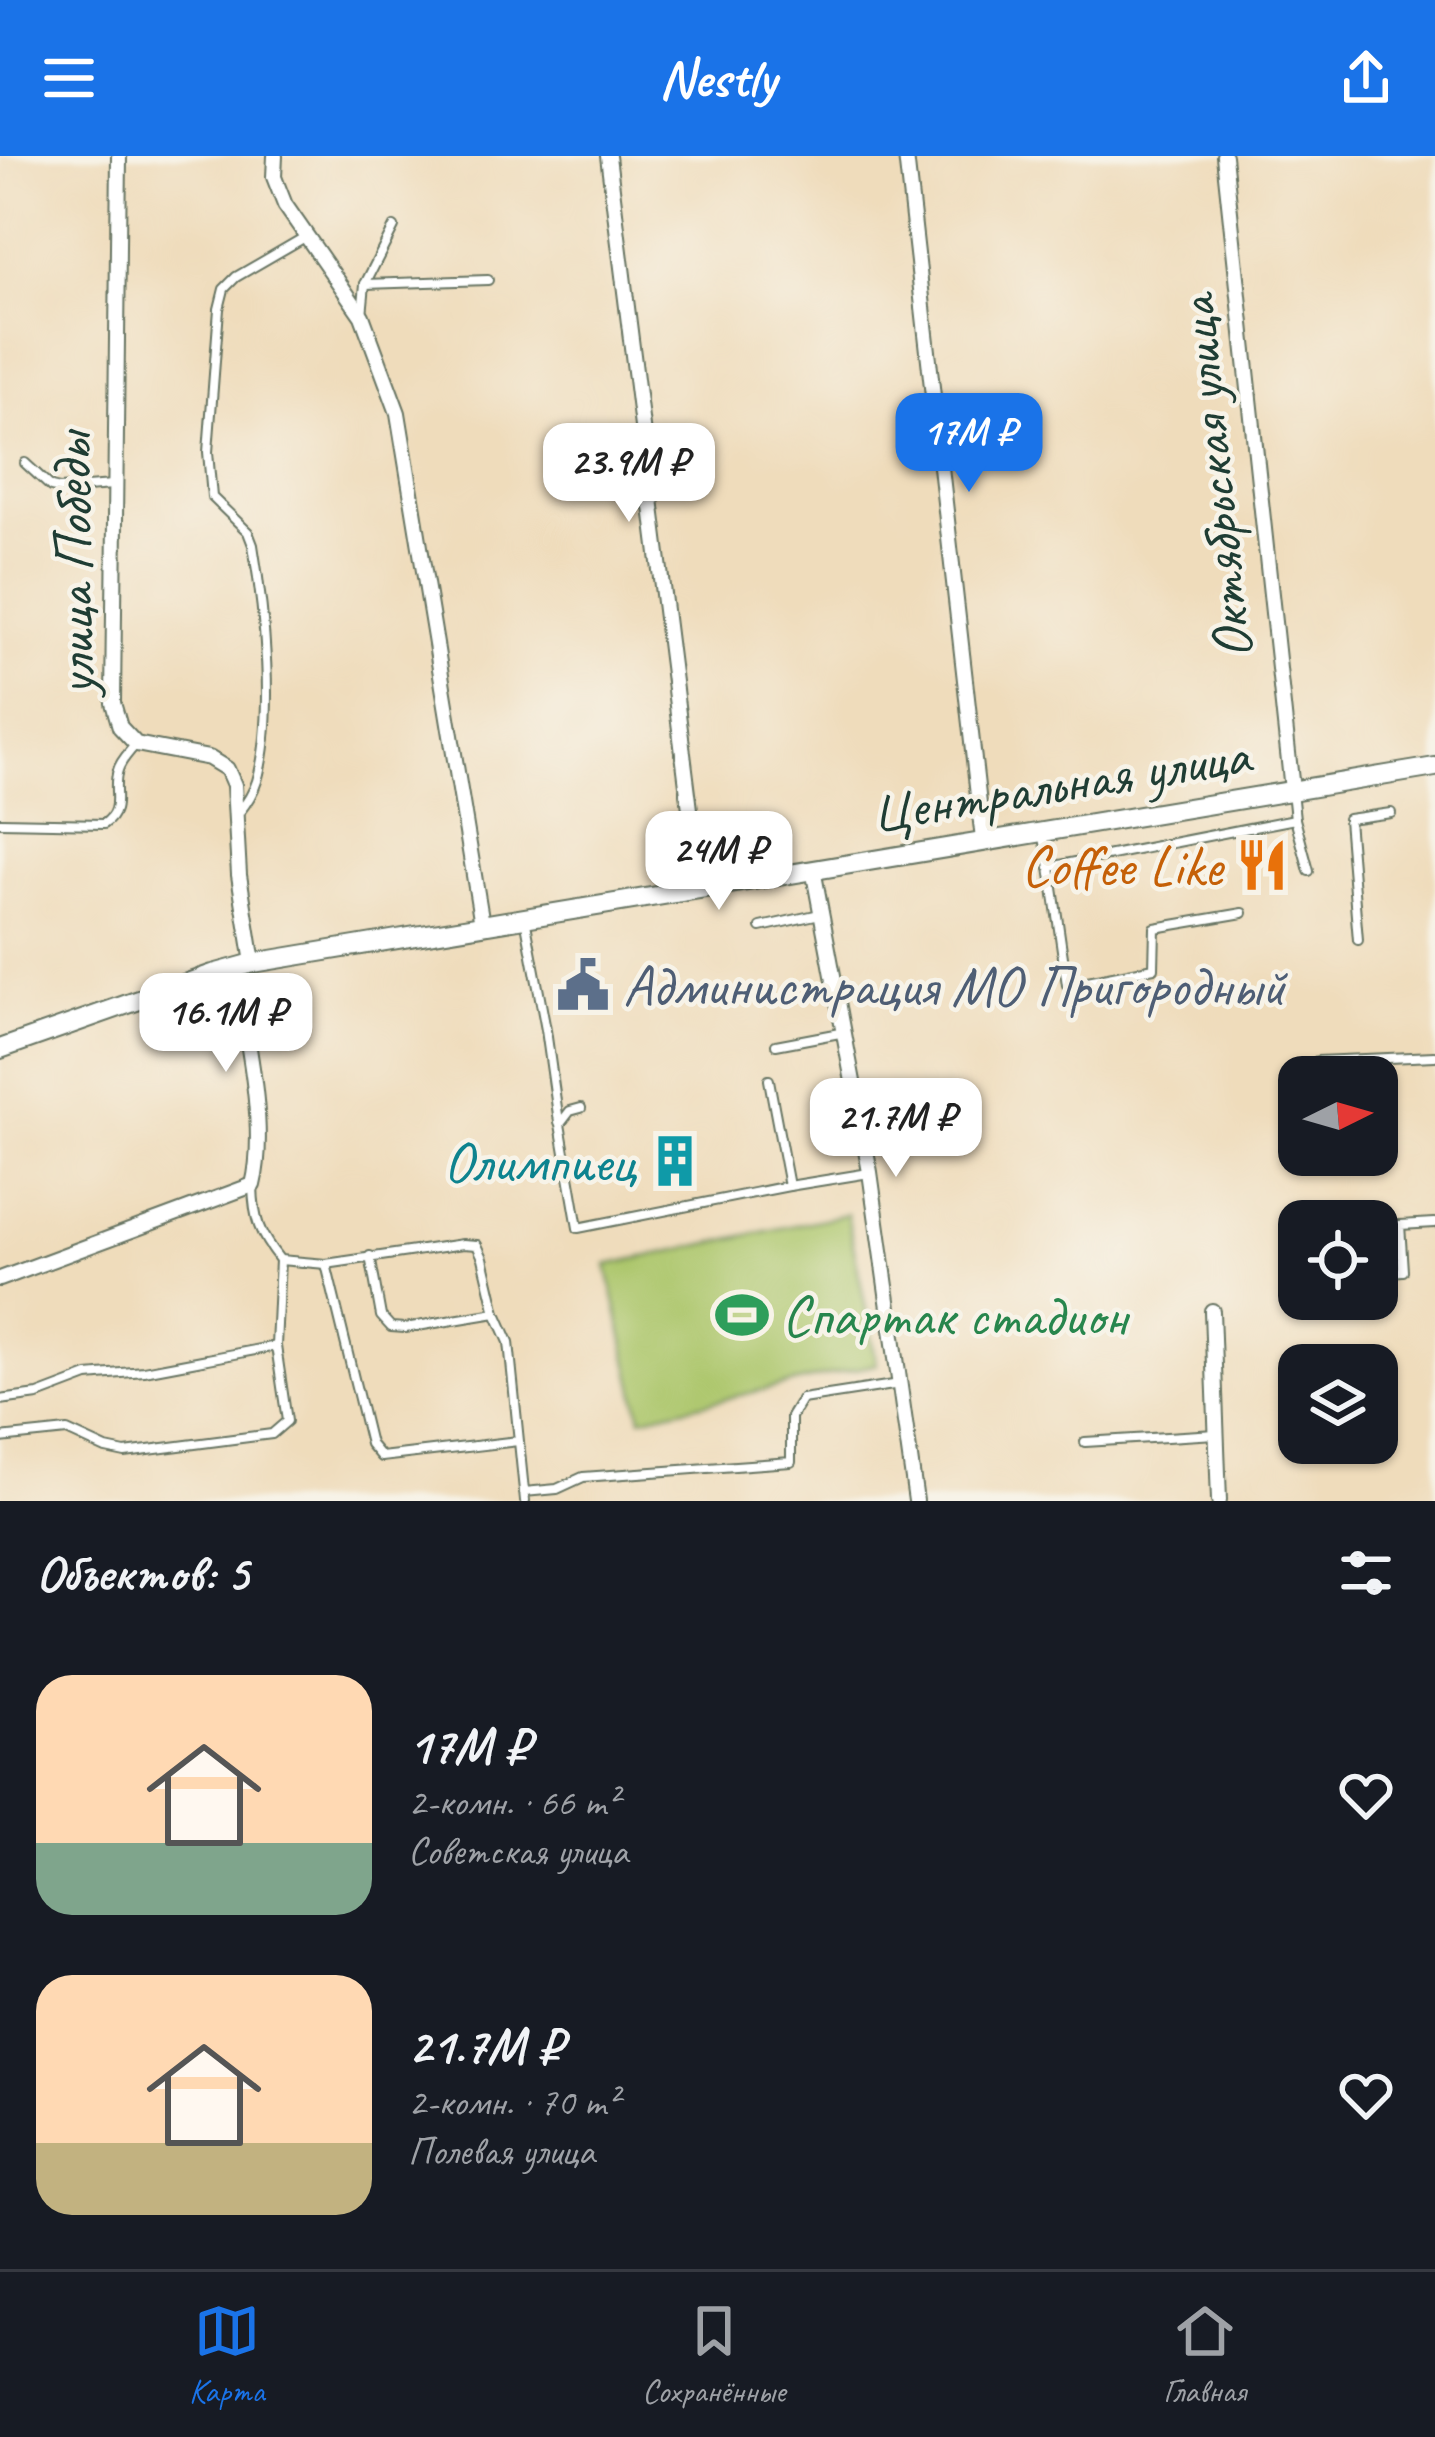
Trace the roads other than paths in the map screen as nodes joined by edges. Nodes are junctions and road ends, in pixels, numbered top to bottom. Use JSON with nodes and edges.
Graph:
{"nodes":[{"id":1,"x":119,"y":156,"type":"edge"},
{"id":2,"x":275,"y":156,"type":"edge"},
{"id":3,"x":608,"y":156,"type":"edge"},
{"id":4,"x":906,"y":156,"type":"edge"},
{"id":5,"x":1224,"y":156,"type":"edge"},
{"id":6,"x":394,"y":227,"type":"dead end"},
{"id":7,"x":306,"y":236,"type":"junction"},
{"id":8,"x":488,"y":280,"type":"dead end"},
{"id":9,"x":365,"y":284,"type":"junction"},
{"id":10,"x":362,"y":316,"type":"junction"},
{"id":11,"x":25,"y":464,"type":"dead end"},
{"id":12,"x":115,"y":484,"type":"junction"},
{"id":13,"x":136,"y":744,"type":"junction"},
{"id":14,"x":1435,"y":767,"type":"edge"},
{"id":15,"x":1292,"y":790,"type":"junction"},
{"id":16,"x":1391,"y":813,"type":"dead end"},
{"id":17,"x":236,"y":816,"type":"junction"},
{"id":18,"x":1295,"y":819,"type":"junction"},
{"id":19,"x":0,"y":822,"type":"edge"},
{"id":20,"x":1042,"y":831,"type":"junction"},
{"id":21,"x":983,"y":841,"type":"junction"},
{"id":22,"x":1051,"y":867,"type":"junction"},
{"id":23,"x":813,"y":869,"type":"junction"},
{"id":24,"x":1309,"y":872,"type":"dead end"},
{"id":25,"x":713,"y":893,"type":"junction"},
{"id":26,"x":821,"y":913,"type":"junction"},
{"id":27,"x":1243,"y":913,"type":"dead end"},
{"id":28,"x":525,"y":917,"type":"junction"},
{"id":29,"x":482,"y":924,"type":"junction"},
{"id":30,"x":761,"y":927,"type":"dead end"},
{"id":31,"x":1358,"y":940,"type":"dead end"},
{"id":32,"x":244,"y":965,"type":"junction"},
{"id":33,"x":845,"y":1032,"type":"junction"},
{"id":34,"x":776,"y":1045,"type":"dead end"},
{"id":35,"x":0,"y":1049,"type":"edge"},
{"id":36,"x":1435,"y":1057,"type":"edge"},
{"id":37,"x":1398,"y":1058,"type":"edge"},
{"id":38,"x":769,"y":1080,"type":"dead end"},
{"id":39,"x":581,"y":1108,"type":"dead end"},
{"id":40,"x":560,"y":1124,"type":"junction"},
{"id":41,"x":870,"y":1172,"type":"junction"},
{"id":42,"x":253,"y":1185,"type":"junction"},
{"id":43,"x":789,"y":1186,"type":"junction"},
{"id":44,"x":1435,"y":1223,"type":"edge"},
{"id":45,"x":1400,"y":1225,"type":"joint"},
{"id":46,"x":370,"y":1256,"type":"junction"},
{"id":47,"x":280,"y":1260,"type":"junction"},
{"id":48,"x":326,"y":1264,"type":"junction"},
{"id":49,"x":1398,"y":1271,"type":"edge"},
{"id":50,"x":0,"y":1279,"type":"edge"},
{"id":51,"x":1212,"y":1311,"type":"dead end"},
{"id":52,"x":496,"y":1312,"type":"junction"},
{"id":53,"x":276,"y":1346,"type":"junction"},
{"id":54,"x":902,"y":1384,"type":"junction"},
{"id":55,"x":0,"y":1400,"type":"edge"},
{"id":56,"x":1218,"y":1434,"type":"junction"},
{"id":57,"x":0,"y":1438,"type":"edge"},
{"id":58,"x":518,"y":1441,"type":"junction"},
{"id":59,"x":1085,"y":1442,"type":"dead end"},
{"id":60,"x":525,"y":1497,"type":"edge"},
{"id":61,"x":916,"y":1501,"type":"edge"},
{"id":62,"x":1220,"y":1501,"type":"edge"}],
"edges":[{"from":1,"to":12,"type":"street","name":"улица Победы"},
{"from":2,"to":7,"type":"street"},
{"from":3,"to":25,"type":"street"},
{"from":4,"to":21,"type":"street"},
{"from":5,"to":15,"type":"street","name":"Октябрьская улица"},
{"from":6,"to":9,"type":"lane"},
{"from":7,"to":10,"type":"street"},
{"from":7,"to":17,"type":"lane"},
{"from":8,"to":9,"type":"lane"},
{"from":9,"to":10,"type":"lane"},
{"from":10,"to":29,"type":"street"},
{"from":11,"to":12,"type":"lane"},
{"from":12,"to":13,"type":"street","name":"улица Победы"},
{"from":13,"to":17,"type":"street","name":"улица Победы"},
{"from":13,"to":19,"type":"lane"},
{"from":14,"to":15,"type":"street","name":"Центральная улица"},
{"from":15,"to":18,"type":"lane"},
{"from":15,"to":20,"type":"street","name":"Центральная улица"},
{"from":16,"to":31,"type":"lane"},
{"from":17,"to":32,"type":"street","name":"улица Победы"},
{"from":18,"to":22,"type":"lane"},
{"from":18,"to":24,"type":"lane"},
{"from":20,"to":21,"type":"street","name":"Центральная улица"},
{"from":20,"to":22,"type":"lane"},
{"from":21,"to":23,"type":"street","name":"Центральная улица"},
{"from":22,"to":27,"type":"lane"},
{"from":23,"to":25,"type":"street","name":"Центральная улица"},
{"from":23,"to":26,"type":"street"},
{"from":25,"to":28,"type":"street","name":"Центральная улица"},
{"from":26,"to":30,"type":"lane"},
{"from":26,"to":33,"type":"street"},
{"from":28,"to":29,"type":"street","name":"Центральная улица"},
{"from":28,"to":40,"type":"lane"},
{"from":29,"to":32,"type":"street","name":"Центральная улица"},
{"from":32,"to":35,"type":"street","name":"Центральная улица"},
{"from":32,"to":42,"type":"street","name":"улица Победы"},
{"from":33,"to":34,"type":"lane"},
{"from":33,"to":41,"type":"street"},
{"from":36,"to":37,"type":"lane"},
{"from":38,"to":43,"type":"lane"},
{"from":39,"to":40,"type":"lane"},
{"from":40,"to":43,"type":"lane"},
{"from":41,"to":43,"type":"lane"},
{"from":41,"to":54,"type":"street"},
{"from":42,"to":47,"type":"lane"},
{"from":42,"to":50,"type":"street"},
{"from":44,"to":45,"type":"lane"},
{"from":45,"to":49,"type":"lane"},
{"from":46,"to":48,"type":"lane"},
{"from":46,"to":52,"type":"lane"},
{"from":46,"to":52,"type":"lane"},
{"from":47,"to":48,"type":"lane"},
{"from":47,"to":53,"type":"lane"},
{"from":48,"to":58,"type":"lane"},
{"from":51,"to":56,"type":"street"},
{"from":52,"to":58,"type":"lane"},
{"from":53,"to":55,"type":"lane"},
{"from":53,"to":57,"type":"lane"},
{"from":54,"to":60,"type":"lane"},
{"from":54,"to":61,"type":"street"},
{"from":56,"to":59,"type":"lane"},
{"from":56,"to":62,"type":"street"},
{"from":58,"to":60,"type":"lane"}]}
